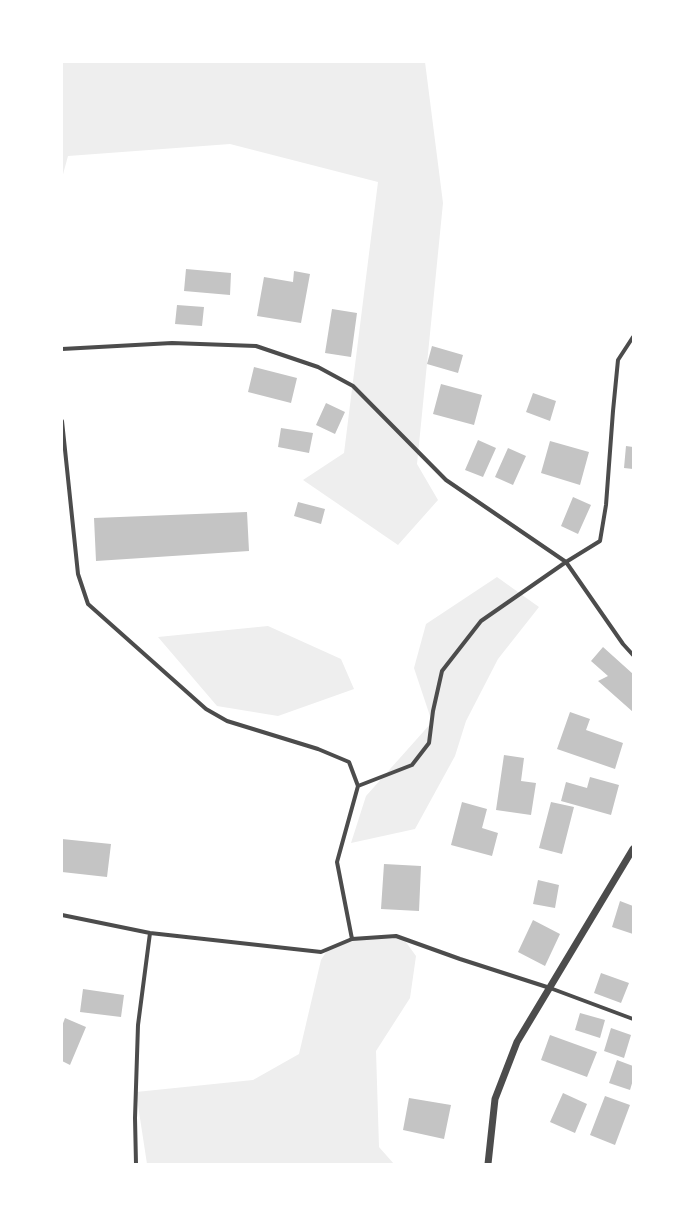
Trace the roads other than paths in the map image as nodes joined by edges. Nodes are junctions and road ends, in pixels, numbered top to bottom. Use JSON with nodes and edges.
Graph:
{"nodes":[{"id":1,"x":633,"y":337,"type":"edge"},
{"id":2,"x":62,"y":349,"type":"edge"},
{"id":3,"x":62,"y":422,"type":"edge"},
{"id":4,"x":566,"y":562,"type":"junction"},
{"id":5,"x":633,"y":655,"type":"edge"},
{"id":6,"x":358,"y":786,"type":"junction"},
{"id":7,"x":633,"y":849,"type":"edge"},
{"id":8,"x":62,"y":914,"type":"edge"},
{"id":9,"x":150,"y":933,"type":"junction"},
{"id":10,"x":352,"y":939,"type":"junction"},
{"id":11,"x":550,"y":988,"type":"junction"},
{"id":12,"x":633,"y":1019,"type":"edge"},
{"id":13,"x":136,"y":1164,"type":"edge"},
{"id":14,"x":488,"y":1164,"type":"edge"}],
"edges":[{"from":1,"to":4,"type":"street"},
{"from":2,"to":4,"type":"street"},
{"from":3,"to":6,"type":"street"},
{"from":4,"to":5,"type":"street"},
{"from":4,"to":6,"type":"street"},
{"from":6,"to":10,"type":"street"},
{"from":7,"to":11,"type":"street"},
{"from":8,"to":9,"type":"street"},
{"from":9,"to":10,"type":"street"},
{"from":9,"to":13,"type":"street"},
{"from":10,"to":11,"type":"street"},
{"from":11,"to":12,"type":"street"},
{"from":11,"to":14,"type":"street"}]}
